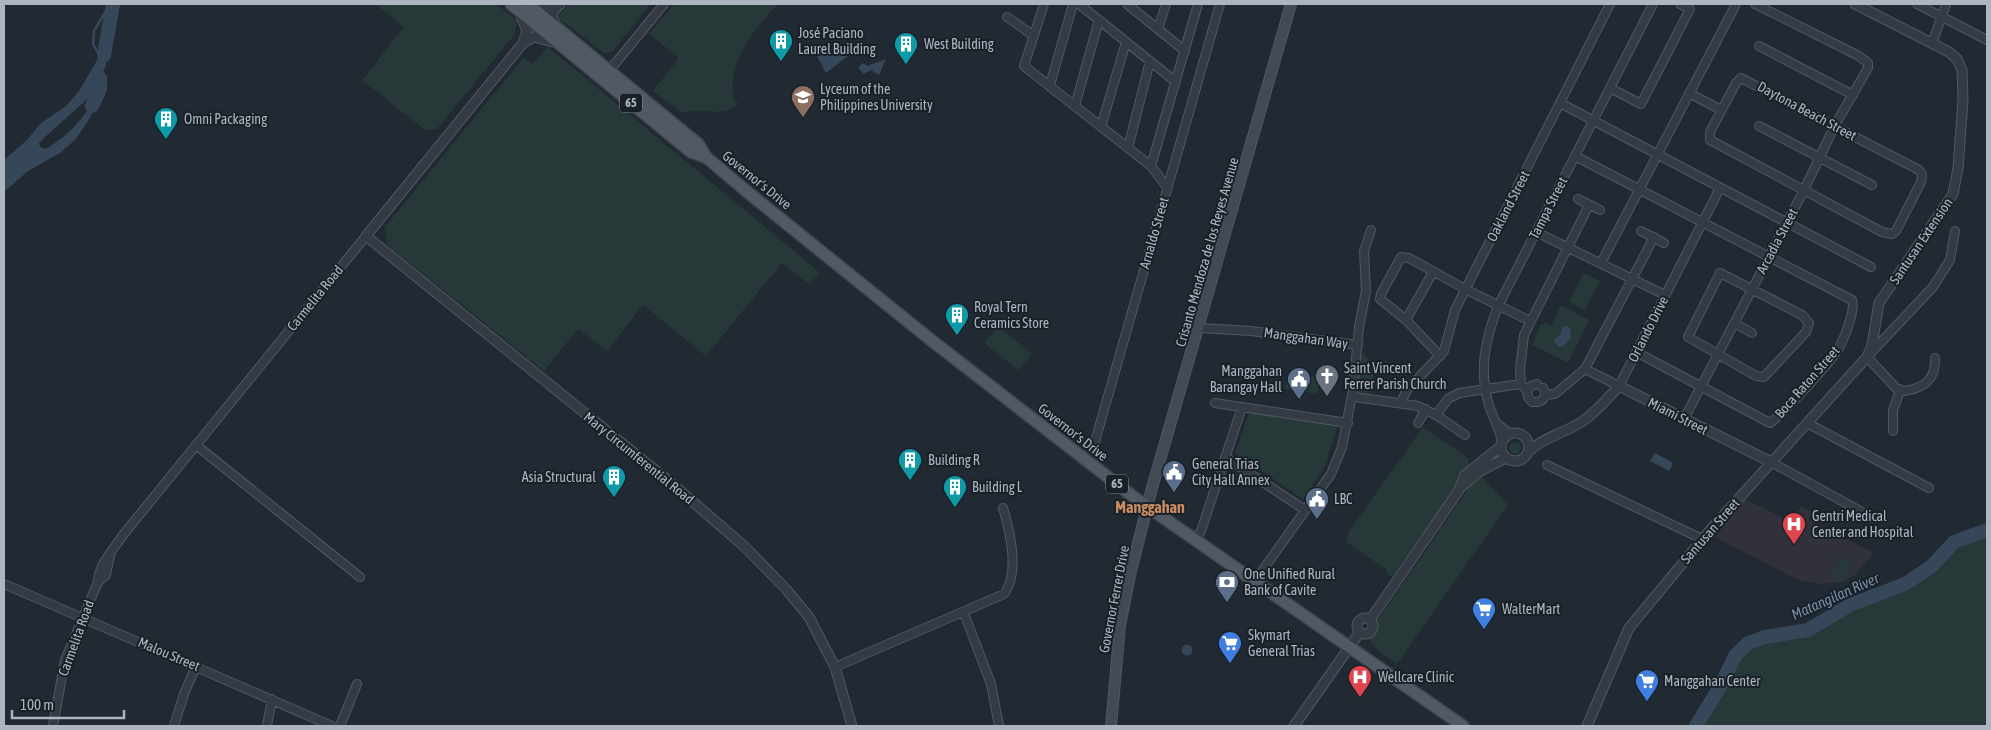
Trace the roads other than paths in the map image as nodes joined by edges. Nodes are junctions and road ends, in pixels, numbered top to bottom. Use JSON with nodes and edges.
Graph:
{"nodes":[{"id":1,"x":550,"y":4,"type":"edge"},
{"id":2,"x":560,"y":4,"type":"edge"},
{"id":3,"x":664,"y":4,"type":"edge"},
{"id":4,"x":1073,"y":4,"type":"edge"},
{"id":5,"x":1079,"y":4,"type":"edge"},
{"id":6,"x":1127,"y":4,"type":"edge"},
{"id":7,"x":1166,"y":4,"type":"edge"},
{"id":8,"x":1198,"y":4,"type":"edge"},
{"id":9,"x":1220,"y":4,"type":"edge"},
{"id":10,"x":1292,"y":4,"type":"edge"},
{"id":11,"x":1610,"y":4,"type":"edge"},
{"id":12,"x":1653,"y":4,"type":"edge"},
{"id":13,"x":1680,"y":4,"type":"edge"},
{"id":14,"x":1736,"y":4,"type":"edge"},
{"id":15,"x":1755,"y":4,"type":"edge"},
{"id":16,"x":1855,"y":4,"type":"edge"},
{"id":17,"x":1917,"y":4,"type":"edge"},
{"id":18,"x":1946,"y":4,"type":"edge"},
{"id":19,"x":1041,"y":5,"type":"edge"},
{"id":20,"x":522,"y":6,"type":"edge"},
{"id":21,"x":1135,"y":7,"type":"edge"},
{"id":22,"x":1008,"y":16,"type":"dead end"},
{"id":23,"x":1942,"y":18,"type":"junction"},
{"id":24,"x":1099,"y":20,"type":"junction"},
{"id":25,"x":557,"y":27,"type":"junction"},
{"id":26,"x":1158,"y":29,"type":"junction"},
{"id":27,"x":1987,"y":31,"type":"edge"},
{"id":28,"x":1034,"y":36,"type":"junction"},
{"id":29,"x":1986,"y":40,"type":"edge"},
{"id":30,"x":1126,"y":42,"type":"junction"},
{"id":31,"x":523,"y":43,"type":"junction"},
{"id":32,"x":560,"y":44,"type":"junction"},
{"id":33,"x":1932,"y":44,"type":"junction"},
{"id":34,"x":1759,"y":46,"type":"dead end"},
{"id":35,"x":1185,"y":51,"type":"junction"},
{"id":36,"x":1150,"y":61,"type":"junction"},
{"id":37,"x":609,"y":71,"type":"junction"},
{"id":38,"x":1176,"y":82,"type":"junction"},
{"id":39,"x":1050,"y":85,"type":"junction"},
{"id":40,"x":1610,"y":88,"type":"junction"},
{"id":41,"x":1690,"y":93,"type":"junction"},
{"id":42,"x":1853,"y":95,"type":"junction"},
{"id":43,"x":1560,"y":104,"type":"junction"},
{"id":44,"x":1074,"y":106,"type":"junction"},
{"id":45,"x":1721,"y":110,"type":"junction"},
{"id":46,"x":1593,"y":121,"type":"junction"},
{"id":47,"x":1835,"y":125,"type":"junction"},
{"id":48,"x":1759,"y":126,"type":"dead end"},
{"id":49,"x":1101,"y":127,"type":"junction"},
{"id":50,"x":1128,"y":148,"type":"junction"},
{"id":51,"x":1657,"y":155,"type":"junction"},
{"id":52,"x":1575,"y":156,"type":"junction"},
{"id":53,"x":706,"y":157,"type":"junction"},
{"id":54,"x":1819,"y":157,"type":"junction"},
{"id":55,"x":1151,"y":166,"type":"junction"},
{"id":56,"x":1872,"y":185,"type":"dead end"},
{"id":57,"x":1167,"y":188,"type":"junction"},
{"id":58,"x":1720,"y":188,"type":"junction"},
{"id":59,"x":1640,"y":189,"type":"junction"},
{"id":60,"x":1804,"y":190,"type":"junction"},
{"id":61,"x":1578,"y":199,"type":"dead end"},
{"id":62,"x":1589,"y":205,"type":"junction"},
{"id":63,"x":1600,"y":210,"type":"dead end"},
{"id":64,"x":1703,"y":222,"type":"junction"},
{"id":65,"x":1787,"y":223,"type":"junction"},
{"id":66,"x":1371,"y":230,"type":"dead end"},
{"id":67,"x":1955,"y":230,"type":"dead end"},
{"id":68,"x":1641,"y":231,"type":"dead end"},
{"id":69,"x":1536,"y":232,"type":"junction"},
{"id":70,"x":366,"y":236,"type":"junction"},
{"id":71,"x":1654,"y":237,"type":"junction"},
{"id":72,"x":1664,"y":243,"type":"dead end"},
{"id":73,"x":1568,"y":247,"type":"junction"},
{"id":74,"x":1769,"y":256,"type":"junction"},
{"id":75,"x":1601,"y":263,"type":"junction"},
{"id":76,"x":1870,"y":267,"type":"dead end"},
{"id":77,"x":1433,"y":272,"type":"junction"},
{"id":78,"x":1632,"y":279,"type":"junction"},
{"id":79,"x":1752,"y":288,"type":"junction"},
{"id":80,"x":1465,"y":289,"type":"junction"},
{"id":81,"x":1665,"y":295,"type":"junction"},
{"id":82,"x":1498,"y":306,"type":"junction"},
{"id":83,"x":1406,"y":320,"type":"junction"},
{"id":84,"x":1530,"y":321,"type":"junction"},
{"id":85,"x":1734,"y":323,"type":"junction"},
{"id":86,"x":1200,"y":328,"type":"junction"},
{"id":87,"x":1752,"y":333,"type":"dead end"},
{"id":88,"x":1358,"y":345,"type":"junction"},
{"id":89,"x":1636,"y":352,"type":"junction"},
{"id":90,"x":1718,"y":354,"type":"junction"},
{"id":91,"x":1440,"y":356,"type":"junction"},
{"id":92,"x":1867,"y":357,"type":"junction"},
{"id":93,"x":1935,"y":358,"type":"dead end"},
{"id":94,"x":1585,"y":368,"type":"junction"},
{"id":95,"x":1521,"y":384,"type":"junction"},
{"id":96,"x":1619,"y":386,"type":"junction"},
{"id":97,"x":1701,"y":387,"type":"junction"},
{"id":98,"x":1485,"y":389,"type":"junction"},
{"id":99,"x":1542,"y":389,"type":"junction"},
{"id":100,"x":1527,"y":391,"type":"junction"},
{"id":101,"x":1900,"y":391,"type":"junction"},
{"id":102,"x":1355,"y":397,"type":"dead end"},
{"id":103,"x":1401,"y":402,"type":"junction"},
{"id":104,"x":1215,"y":403,"type":"dead end"},
{"id":105,"x":1242,"y":407,"type":"junction"},
{"id":106,"x":1426,"y":409,"type":"junction"},
{"id":107,"x":1436,"y":415,"type":"junction"},
{"id":108,"x":1684,"y":419,"type":"junction"},
{"id":109,"x":1496,"y":422,"type":"junction"},
{"id":110,"x":1348,"y":423,"type":"junction"},
{"id":111,"x":1418,"y":423,"type":"dead end"},
{"id":112,"x":1807,"y":423,"type":"junction"},
{"id":113,"x":1893,"y":431,"type":"dead end"},
{"id":114,"x":1510,"y":434,"type":"junction"},
{"id":115,"x":1465,"y":436,"type":"dead end"},
{"id":116,"x":1528,"y":441,"type":"junction"},
{"id":117,"x":1542,"y":441,"type":"junction"},
{"id":118,"x":196,"y":444,"type":"junction"},
{"id":119,"x":1502,"y":444,"type":"junction"},
{"id":120,"x":1529,"y":451,"type":"junction"},
{"id":121,"x":1225,"y":457,"type":"junction"},
{"id":122,"x":1506,"y":458,"type":"junction"},
{"id":123,"x":1086,"y":460,"type":"junction"},
{"id":124,"x":1771,"y":462,"type":"junction"},
{"id":125,"x":1547,"y":465,"type":"dead end"},
{"id":126,"x":1929,"y":488,"type":"dead end"},
{"id":127,"x":1459,"y":490,"type":"junction"},
{"id":128,"x":1148,"y":507,"type":"junction"},
{"id":129,"x":1003,"y":508,"type":"dead end"},
{"id":130,"x":1305,"y":510,"type":"junction"},
{"id":131,"x":1873,"y":518,"type":"dead end"},
{"id":132,"x":1702,"y":539,"type":"junction"},
{"id":133,"x":1195,"y":540,"type":"junction"},
{"id":134,"x":360,"y":577,"type":"dead end"},
{"id":135,"x":1255,"y":582,"type":"junction"},
{"id":136,"x":4,"y":584,"type":"edge"},
{"id":137,"x":964,"y":613,"type":"junction"},
{"id":138,"x":82,"y":617,"type":"junction"},
{"id":139,"x":1349,"y":648,"type":"junction"},
{"id":140,"x":196,"y":666,"type":"junction"},
{"id":141,"x":835,"y":667,"type":"junction"},
{"id":142,"x":357,"y":684,"type":"dead end"},
{"id":143,"x":272,"y":699,"type":"junction"},
{"id":144,"x":53,"y":726,"type":"edge"},
{"id":145,"x":174,"y":726,"type":"edge"},
{"id":146,"x":268,"y":726,"type":"edge"},
{"id":147,"x":332,"y":726,"type":"edge"},
{"id":148,"x":340,"y":726,"type":"edge"},
{"id":149,"x":852,"y":726,"type":"edge"},
{"id":150,"x":999,"y":726,"type":"edge"},
{"id":151,"x":1111,"y":726,"type":"edge"},
{"id":152,"x":1294,"y":726,"type":"edge"},
{"id":153,"x":1463,"y":726,"type":"edge"},
{"id":154,"x":1587,"y":726,"type":"edge"}],
"edges":[{"from":1,"to":20,"type":"street"},
{"from":2,"to":25,"type":"street"},
{"from":3,"to":37,"type":"street"},
{"from":4,"to":39,"type":"street"},
{"from":5,"to":24,"type":"street"},
{"from":6,"to":21,"type":"street"},
{"from":7,"to":26,"type":"street"},
{"from":8,"to":35,"type":"street"},
{"from":9,"to":57,"type":"street","name":"Arnaldo Street"},
{"from":10,"to":86,"type":"main road","name":"Crisanto Mendoza de los Reyes Avenue"},
{"from":11,"to":43,"type":"street","name":"Oakland Street"},
{"from":12,"to":40,"type":"street","name":"Tampa Street"},
{"from":13,"to":40,"type":"street"},
{"from":14,"to":41,"type":"street"},
{"from":15,"to":42,"type":"street","name":"Arcadia Street"},
{"from":16,"to":33,"type":"street","name":"Santusan Extension"},
{"from":17,"to":23,"type":"street"},
{"from":18,"to":23,"type":"street"},
{"from":19,"to":28,"type":"street"},
{"from":20,"to":25,"type":"main road","name":"Governor's Drive","number":"65"},
{"from":20,"to":31,"type":"street"},
{"from":20,"to":32,"type":"main road","name":"Governor's Drive","number":"65"},
{"from":21,"to":26,"type":"street"},
{"from":22,"to":28,"type":"street"},
{"from":23,"to":29,"type":"street"},
{"from":23,"to":33,"type":"street"},
{"from":24,"to":30,"type":"street"},
{"from":24,"to":44,"type":"street"},
{"from":25,"to":37,"type":"main road","name":"Governor's Drive","number":"65"},
{"from":26,"to":35,"type":"street"},
{"from":27,"to":29,"type":"street"},
{"from":28,"to":39,"type":"street"},
{"from":30,"to":36,"type":"street"},
{"from":30,"to":49,"type":"street"},
{"from":31,"to":32,"type":"street"},
{"from":31,"to":70,"type":"street","name":"Carmelita Road"},
{"from":32,"to":53,"type":"main road","name":"Governor's Drive","number":"65"},
{"from":33,"to":92,"type":"street","name":"Santusan Extension"},
{"from":34,"to":42,"type":"street"},
{"from":35,"to":38,"type":"street"},
{"from":36,"to":38,"type":"street"},
{"from":36,"to":50,"type":"street"},
{"from":37,"to":53,"type":"main road","name":"Governor's Drive","number":"65"},
{"from":38,"to":55,"type":"street"},
{"from":39,"to":44,"type":"street"},
{"from":40,"to":46,"type":"street","name":"Tampa Street"},
{"from":41,"to":45,"type":"street"},
{"from":41,"to":51,"type":"street"},
{"from":42,"to":47,"type":"street","name":"Arcadia Street"},
{"from":43,"to":46,"type":"street"},
{"from":43,"to":80,"type":"street","name":"Oakland Street"},
{"from":44,"to":49,"type":"street"},
{"from":45,"to":47,"type":"street","name":"Daytona Beach Street"},
{"from":45,"to":60,"type":"street","name":"Daytona Beach Street"},
{"from":46,"to":51,"type":"street"},
{"from":46,"to":52,"type":"street","name":"Tampa Street"},
{"from":47,"to":54,"type":"street","name":"Arcadia Street"},
{"from":47,"to":60,"type":"street","name":"Daytona Beach Street"},
{"from":48,"to":54,"type":"street"},
{"from":49,"to":50,"type":"street"},
{"from":50,"to":55,"type":"street"},
{"from":51,"to":58,"type":"street"},
{"from":51,"to":59,"type":"street"},
{"from":52,"to":59,"type":"street","name":"Boca Raton Street"},
{"from":52,"to":69,"type":"street","name":"Tampa Street"},
{"from":53,"to":123,"type":"main road","name":"Governor's Drive","number":"65"},
{"from":54,"to":56,"type":"street"},
{"from":54,"to":60,"type":"street","name":"Arcadia Street"},
{"from":55,"to":57,"type":"street"},
{"from":57,"to":123,"type":"street","name":"Arnaldo Street"},
{"from":58,"to":64,"type":"street","name":"Orlando Drive"},
{"from":58,"to":65,"type":"street"},
{"from":59,"to":64,"type":"street","name":"Boca Raton Street"},
{"from":59,"to":75,"type":"street"},
{"from":60,"to":65,"type":"street","name":"Arcadia Street"},
{"from":61,"to":62,"type":"street"},
{"from":62,"to":63,"type":"street"},
{"from":62,"to":73,"type":"street"},
{"from":64,"to":74,"type":"street","name":"Boca Raton Street"},
{"from":64,"to":81,"type":"street","name":"Orlando Drive"},
{"from":65,"to":74,"type":"street","name":"Arcadia Street"},
{"from":65,"to":76,"type":"street"},
{"from":66,"to":88,"type":"street"},
{"from":67,"to":92,"type":"street"},
{"from":68,"to":71,"type":"street"},
{"from":69,"to":73,"type":"street"},
{"from":69,"to":82,"type":"street","name":"Tampa Street"},
{"from":70,"to":118,"type":"street","name":"Carmelita Road"},
{"from":70,"to":141,"type":"street","name":"Mary Circumferential Road"},
{"from":71,"to":72,"type":"street"},
{"from":71,"to":78,"type":"street"},
{"from":73,"to":75,"type":"street"},
{"from":73,"to":84,"type":"street"},
{"from":74,"to":79,"type":"street","name":"Arcadia Street"},
{"from":74,"to":97,"type":"street","name":"Boca Raton Street"},
{"from":75,"to":78,"type":"street"},
{"from":77,"to":80,"type":"street"},
{"from":77,"to":83,"type":"street"},
{"from":77,"to":83,"type":"street"},
{"from":78,"to":81,"type":"street"},
{"from":78,"to":94,"type":"street"},
{"from":79,"to":85,"type":"street","name":"Arcadia Street"},
{"from":79,"to":90,"type":"street"},
{"from":79,"to":90,"type":"street"},
{"from":80,"to":82,"type":"street"},
{"from":80,"to":91,"type":"street","name":"Oakland Street"},
{"from":81,"to":89,"type":"street","name":"Orlando Drive"},
{"from":82,"to":84,"type":"street"},
{"from":82,"to":98,"type":"street","name":"Tampa Street"},
{"from":83,"to":91,"type":"street"},
{"from":84,"to":95,"type":"street"},
{"from":85,"to":87,"type":"street"},
{"from":85,"to":90,"type":"street","name":"Arcadia Street"},
{"from":86,"to":88,"type":"street","name":"Manggahan Way"},
{"from":86,"to":128,"type":"main road","name":"Crisanto Mendoza de los Reyes Avenue"},
{"from":88,"to":110,"type":"street","name":"Manggahan Way"},
{"from":89,"to":96,"type":"street","name":"Orlando Drive"},
{"from":89,"to":97,"type":"street","name":"Boca Raton Street"},
{"from":90,"to":97,"type":"street","name":"Arcadia Street"},
{"from":91,"to":103,"type":"street","name":"Oakland Street"},
{"from":92,"to":101,"type":"street"},
{"from":92,"to":112,"type":"street","name":"Santusan Street"},
{"from":93,"to":101,"type":"street"},
{"from":94,"to":96,"type":"street","name":"Miami Street"},
{"from":94,"to":99,"type":"street"},
{"from":95,"to":98,"type":"street"},
{"from":95,"to":100,"type":"street"},
{"from":96,"to":108,"type":"street","name":"Miami Street"},
{"from":96,"to":117,"type":"street","name":"Orlando Drive"},
{"from":97,"to":108,"type":"street","name":"Arcadia Street"},
{"from":98,"to":107,"type":"street"},
{"from":98,"to":109,"type":"street","name":"Tampa Street"},
{"from":99,"to":100,"type":"street"},
{"from":99,"to":100,"type":"street"},
{"from":101,"to":113,"type":"street"},
{"from":102,"to":103,"type":"street"},
{"from":103,"to":106,"type":"street"},
{"from":104,"to":105,"type":"street"},
{"from":105,"to":110,"type":"street"},
{"from":105,"to":121,"type":"street"},
{"from":106,"to":107,"type":"street"},
{"from":106,"to":111,"type":"street"},
{"from":107,"to":115,"type":"street"},
{"from":108,"to":124,"type":"street","name":"Miami Street"},
{"from":109,"to":114,"type":"street"},
{"from":109,"to":119,"type":"street","name":"Tampa Street"},
{"from":110,"to":130,"type":"street","name":"Manggahan Way"},
{"from":112,"to":124,"type":"street","name":"Santusan Street"},
{"from":112,"to":126,"type":"street"},
{"from":114,"to":116,"type":"street"},
{"from":114,"to":119,"type":"street"},
{"from":116,"to":117,"type":"street","name":"Orlando Drive"},
{"from":116,"to":120,"type":"street"},
{"from":117,"to":120,"type":"street","name":"Orlando Drive"},
{"from":118,"to":134,"type":"street"},
{"from":118,"to":138,"type":"street","name":"Carmelita Road"},
{"from":119,"to":122,"type":"street"},
{"from":119,"to":127,"type":"street"},
{"from":120,"to":122,"type":"street"},
{"from":121,"to":130,"type":"street"},
{"from":121,"to":133,"type":"street"},
{"from":122,"to":127,"type":"street"},
{"from":123,"to":128,"type":"main road","name":"Governor's Drive","number":"65"},
{"from":124,"to":131,"type":"street"},
{"from":124,"to":132,"type":"street","name":"Santusan Street"},
{"from":125,"to":132,"type":"street"},
{"from":127,"to":139,"type":"street"},
{"from":128,"to":133,"type":"main road","name":"Governor's Drive","number":"65"},
{"from":128,"to":151,"type":"main road","name":"Governor Ferrer Drive"},
{"from":129,"to":137,"type":"street"},
{"from":130,"to":135,"type":"street","name":"Manggahan Way"},
{"from":132,"to":154,"type":"street","name":"Santusan Street"},
{"from":133,"to":135,"type":"main road","name":"Governor's Drive","number":"65"},
{"from":135,"to":139,"type":"main road","name":"Governor's Drive","number":"65"},
{"from":136,"to":138,"type":"street","name":"Malou Street"},
{"from":137,"to":141,"type":"street"},
{"from":137,"to":150,"type":"street"},
{"from":138,"to":140,"type":"street","name":"Malou Street"},
{"from":138,"to":144,"type":"street","name":"Carmelita Road"},
{"from":139,"to":152,"type":"street"},
{"from":139,"to":153,"type":"main road","name":"Governor's Drive","number":"65"},
{"from":140,"to":143,"type":"street","name":"Malou Street"},
{"from":140,"to":145,"type":"street"},
{"from":141,"to":149,"type":"street","name":"Mary Circumferential Road"},
{"from":142,"to":148,"type":"street"},
{"from":143,"to":146,"type":"street"},
{"from":143,"to":147,"type":"street","name":"Malou Street"}]}
